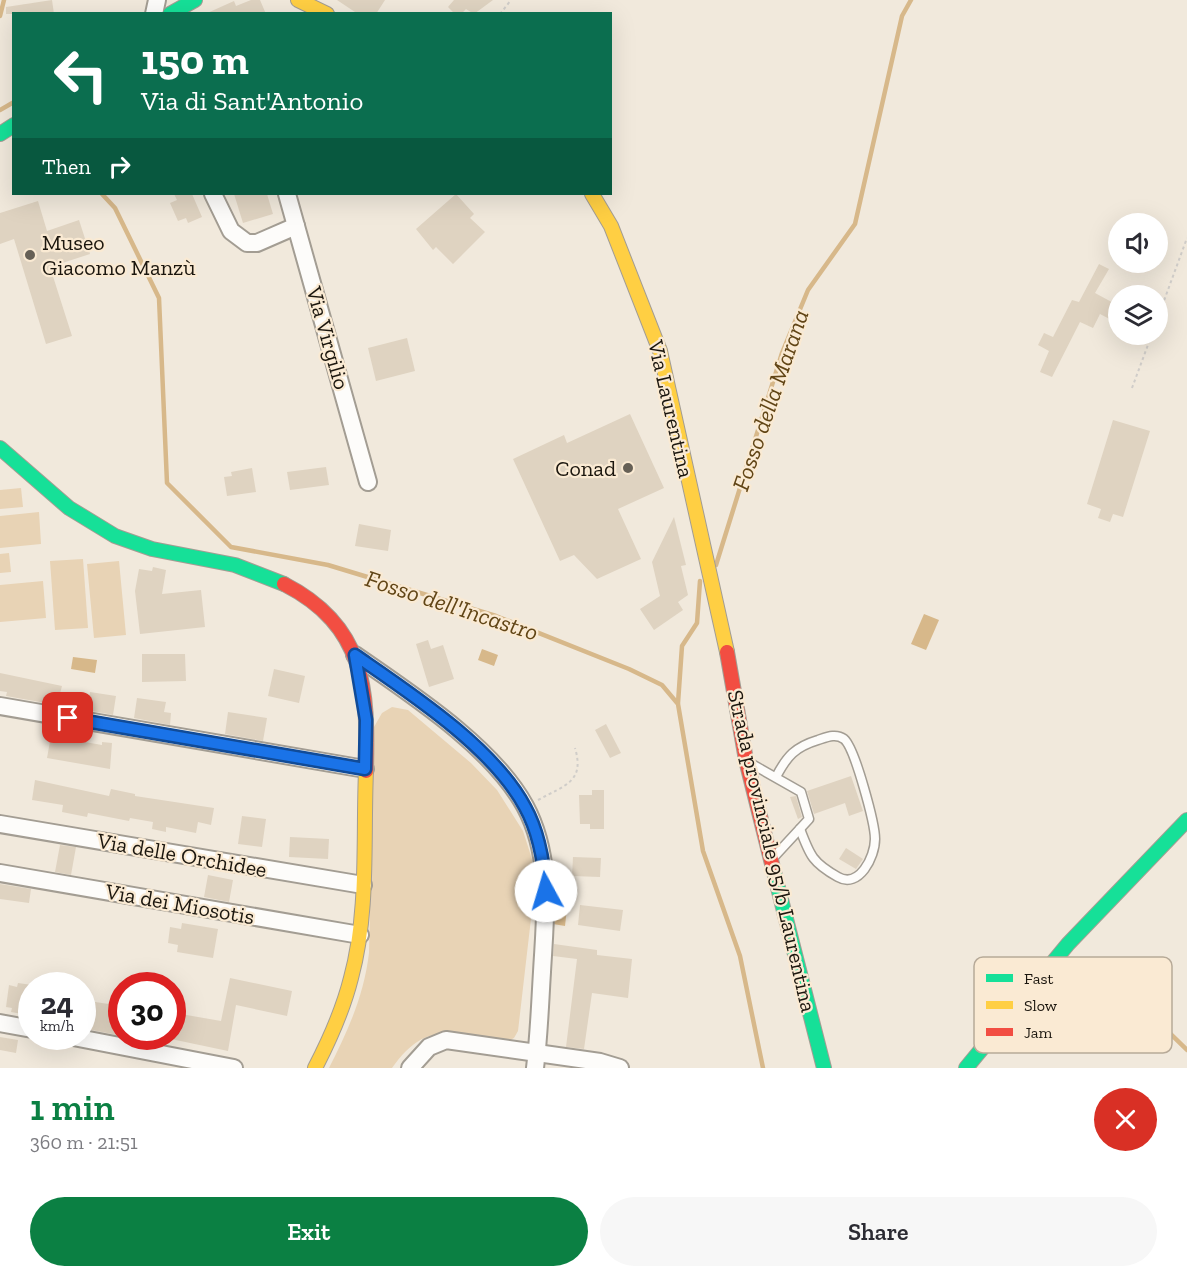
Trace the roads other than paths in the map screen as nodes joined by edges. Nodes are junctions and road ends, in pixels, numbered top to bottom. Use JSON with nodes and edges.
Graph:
{"nodes":[{"id":1,"x":195,"y":0,"type":"edge"},
{"id":2,"x":298,"y":0,"type":"edge"},
{"id":3,"x":174,"y":12,"type":"edge"},
{"id":4,"x":323,"y":12,"type":"edge"},
{"id":5,"x":213,"y":195,"type":"edge"},
{"id":6,"x":287,"y":195,"type":"edge"},
{"id":7,"x":593,"y":195,"type":"edge"},
{"id":8,"x":297,"y":226,"type":"junction"},
{"id":9,"x":0,"y":448,"type":"edge"},
{"id":10,"x":368,"y":482,"type":"dead end"},
{"id":11,"x":715,"y":599,"type":"joint"},
{"id":12,"x":355,"y":655,"type":"junction"},
{"id":13,"x":0,"y":706,"type":"edge"},
{"id":14,"x":746,"y":760,"type":"junction"},
{"id":15,"x":365,"y":769,"type":"junction"},
{"id":16,"x":776,"y":777,"type":"junction"},
{"id":17,"x":1187,"y":820,"type":"edge"},
{"id":18,"x":0,"y":824,"type":"edge"},
{"id":19,"x":800,"y":829,"type":"junction"},
{"id":20,"x":771,"y":861,"type":"junction"},
{"id":21,"x":0,"y":873,"type":"edge"},
{"id":22,"x":363,"y":885,"type":"junction"},
{"id":23,"x":360,"y":935,"type":"junction"},
{"id":24,"x":1057,"y":957,"type":"edge"},
{"id":25,"x":0,"y":1023,"type":"edge"},
{"id":26,"x":18,"y":1026,"type":"edge"},
{"id":27,"x":96,"y":1041,"type":"edge"},
{"id":28,"x":978,"y":1053,"type":"edge"},
{"id":29,"x":536,"y":1061,"type":"edge"},
{"id":30,"x":234,"y":1068,"type":"edge"},
{"id":31,"x":315,"y":1068,"type":"edge"},
{"id":32,"x":410,"y":1068,"type":"edge"},
{"id":33,"x":620,"y":1068,"type":"edge"},
{"id":34,"x":824,"y":1068,"type":"edge"},
{"id":35,"x":966,"y":1068,"type":"edge"}],
"edges":[{"from":1,"to":3,"type":"street"},
{"from":2,"to":4,"type":"street"},
{"from":5,"to":8,"type":"street"},
{"from":6,"to":8,"type":"street","name":"Via Virgilio"},
{"from":7,"to":11,"type":"street","name":"Via Laurentina"},
{"from":8,"to":10,"type":"street","name":"Via Virgilio"},
{"from":9,"to":12,"type":"street"},
{"from":11,"to":14,"type":"street","name":"Strada provinciale 95/b Laurentina"},
{"from":12,"to":15,"type":"street"},
{"from":12,"to":29,"type":"street"},
{"from":13,"to":15,"type":"street"},
{"from":14,"to":16,"type":"lane"},
{"from":14,"to":20,"type":"street","name":"Strada provinciale 95/b Laurentina"},
{"from":15,"to":22,"type":"street"},
{"from":16,"to":19,"type":"lane"},
{"from":16,"to":19,"type":"lane"},
{"from":17,"to":24,"type":"street"},
{"from":18,"to":22,"type":"street","name":"Via delle Orchidee"},
{"from":19,"to":20,"type":"lane"},
{"from":20,"to":34,"type":"street","name":"Strada provinciale 95/b Laurentina"},
{"from":21,"to":23,"type":"street","name":"Via dei Miosotis"},
{"from":22,"to":23,"type":"street"},
{"from":23,"to":31,"type":"street"},
{"from":25,"to":26,"type":"street"},
{"from":27,"to":30,"type":"street"},
{"from":28,"to":35,"type":"street"},
{"from":29,"to":32,"type":"street"},
{"from":29,"to":33,"type":"street"}]}
